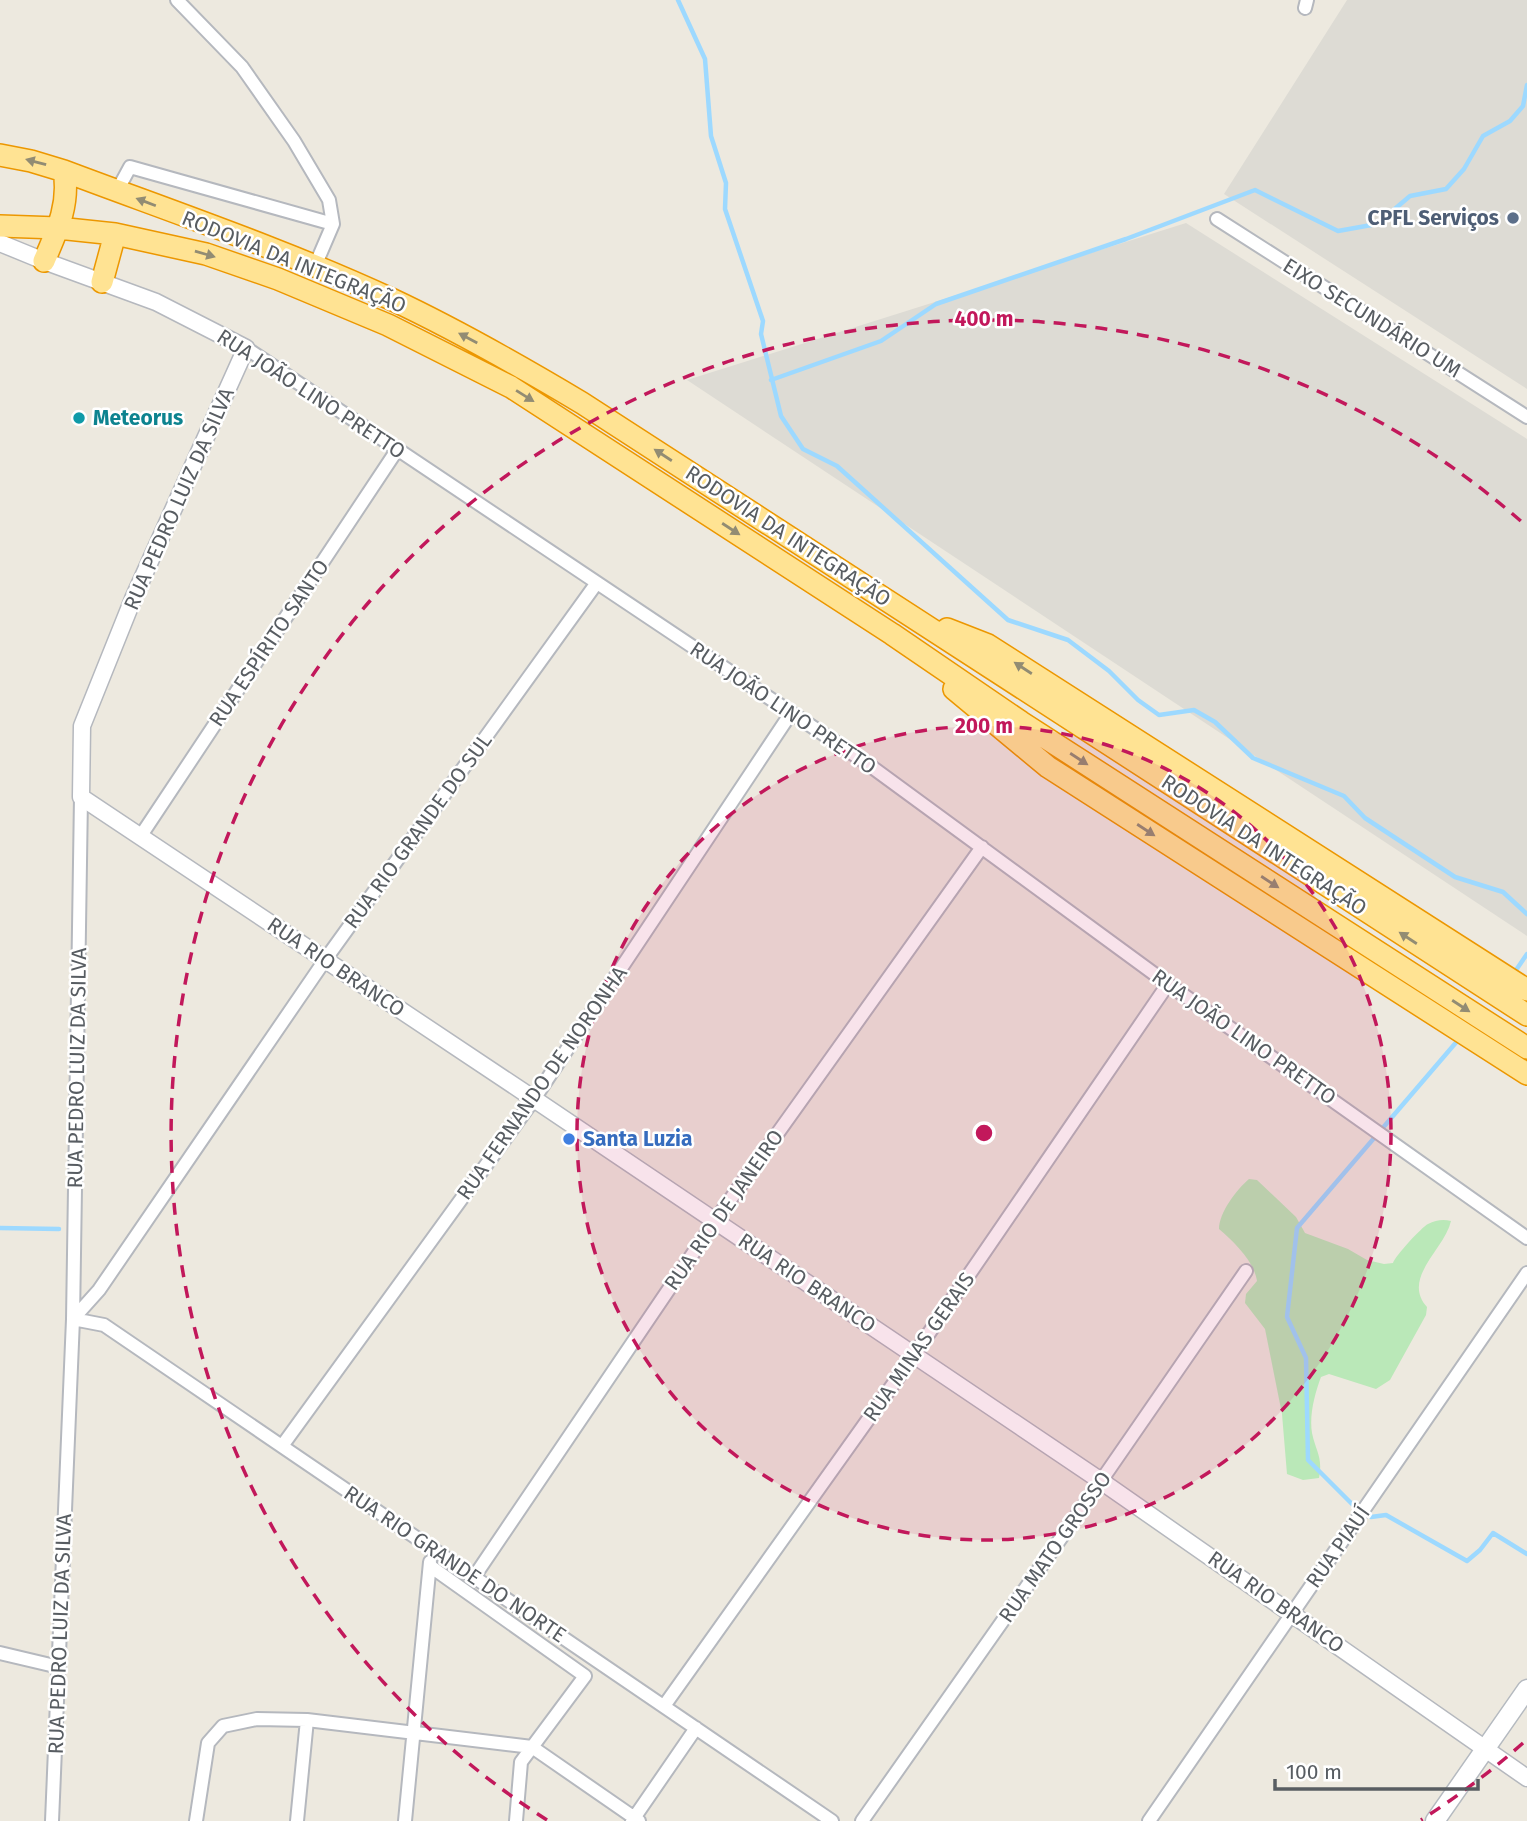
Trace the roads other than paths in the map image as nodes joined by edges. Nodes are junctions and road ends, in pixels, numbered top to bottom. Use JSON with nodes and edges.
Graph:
{"nodes":[{"id":1,"x":177,"y":0,"type":"edge"},
{"id":2,"x":0,"y":155,"type":"edge"},
{"id":3,"x":64,"y":171,"type":"junction"},
{"id":4,"x":117,"y":191,"type":"junction"},
{"id":5,"x":1217,"y":219,"type":"dead end"},
{"id":6,"x":333,"y":224,"type":"junction"},
{"id":7,"x":0,"y":226,"type":"edge"},
{"id":8,"x":58,"y":228,"type":"junction"},
{"id":9,"x":115,"y":234,"type":"junction"},
{"id":10,"x":0,"y":243,"type":"edge"},
{"id":11,"x":44,"y":261,"type":"junction"},
{"id":12,"x":315,"y":266,"type":"junction"},
{"id":13,"x":102,"y":282,"type":"junction"},
{"id":14,"x":246,"y":348,"type":"junction"},
{"id":15,"x":1527,"y":416,"type":"edge"},
{"id":16,"x":397,"y":450,"type":"junction"},
{"id":17,"x":596,"y":584,"type":"junction"},
{"id":18,"x":905,"y":612,"type":"junction"},
{"id":19,"x":892,"y":634,"type":"junction"},
{"id":20,"x":791,"y":713,"type":"junction"},
{"id":21,"x":81,"y":797,"type":"junction"},
{"id":22,"x":140,"y":837,"type":"junction"},
{"id":23,"x":982,"y":847,"type":"junction"},
{"id":24,"x":325,"y":960,"type":"junction"},
{"id":25,"x":1168,"y":984,"type":"junction"},
{"id":26,"x":1527,"y":990,"type":"edge"},
{"id":27,"x":1527,"y":1015,"type":"edge"},
{"id":28,"x":1527,"y":1048,"type":"edge"},
{"id":29,"x":1527,"y":1074,"type":"edge"},
{"id":30,"x":534,"y":1099,"type":"junction"},
{"id":31,"x":715,"y":1221,"type":"junction"},
{"id":32,"x":1527,"y":1238,"type":"edge"},
{"id":33,"x":1245,"y":1271,"type":"dead end"},
{"id":34,"x":1527,"y":1273,"type":"edge"},
{"id":35,"x":73,"y":1319,"type":"junction"},
{"id":36,"x":914,"y":1355,"type":"junction"},
{"id":37,"x":282,"y":1446,"type":"junction"},
{"id":38,"x":1101,"y":1481,"type":"junction"},
{"id":39,"x":431,"y":1548,"type":"junction"},
{"id":40,"x":430,"y":1566,"type":"junction"},
{"id":41,"x":474,"y":1577,"type":"junction"},
{"id":42,"x":1292,"y":1613,"type":"junction"},
{"id":43,"x":0,"y":1653,"type":"edge"},
{"id":44,"x":59,"y":1667,"type":"junction"},
{"id":45,"x":1527,"y":1689,"type":"edge"},
{"id":46,"x":664,"y":1706,"type":"junction"},
{"id":47,"x":307,"y":1720,"type":"junction"},
{"id":48,"x":696,"y":1728,"type":"junction"},
{"id":49,"x":414,"y":1733,"type":"junction"},
{"id":50,"x":533,"y":1747,"type":"junction"},
{"id":51,"x":1485,"y":1749,"type":"junction"},
{"id":52,"x":1527,"y":1777,"type":"edge"},
{"id":53,"x":635,"y":1820,"type":"edge"},
{"id":54,"x":52,"y":1821,"type":"edge"},
{"id":55,"x":196,"y":1821,"type":"edge"},
{"id":56,"x":297,"y":1821,"type":"edge"},
{"id":57,"x":405,"y":1821,"type":"edge"},
{"id":58,"x":516,"y":1821,"type":"edge"},
{"id":59,"x":832,"y":1821,"type":"edge"},
{"id":60,"x":862,"y":1821,"type":"edge"},
{"id":61,"x":1149,"y":1821,"type":"edge"},
{"id":62,"x":1435,"y":1821,"type":"edge"}],
"edges":[{"from":1,"to":6,"type":"street"},
{"from":3,"to":2,"type":"highway","name":"RODOVIA DA INTEGRAÇÃO","one_way":true},
{"from":3,"to":4,"type":"highway","name":"RODOVIA DA INTEGRAÇÃO"},
{"from":3,"to":8,"type":"highway"},
{"from":4,"to":6,"type":"street"},
{"from":12,"to":4,"type":"highway","name":"RODOVIA DA INTEGRAÇÃO","one_way":true},
{"from":5,"to":15,"type":"street","name":"EIXO SECUNDÁRIO UM"},
{"from":6,"to":12,"type":"street"},
{"from":7,"to":8,"type":"highway","name":"RODOVIA DA INTEGRAÇÃO"},
{"from":8,"to":9,"type":"highway","name":"RODOVIA DA INTEGRAÇÃO"},
{"from":8,"to":11,"type":"highway"},
{"from":9,"to":13,"type":"highway"},
{"from":9,"to":19,"type":"highway","name":"RODOVIA DA INTEGRAÇÃO","one_way":true},
{"from":10,"to":11,"type":"street","name":"RUA JOÃO LINO PRETTO"},
{"from":11,"to":13,"type":"street","name":"RUA JOÃO LINO PRETTO"},
{"from":18,"to":12,"type":"highway","name":"RODOVIA DA INTEGRAÇÃO","one_way":true},
{"from":13,"to":14,"type":"street","name":"RUA JOÃO LINO PRETTO"},
{"from":14,"to":16,"type":"street","name":"RUA JOÃO LINO PRETTO"},
{"from":14,"to":21,"type":"street","name":"RUA PEDRO LUIZ DA SILVA"},
{"from":16,"to":17,"type":"street","name":"RUA JOÃO LINO PRETTO"},
{"from":16,"to":22,"type":"street","name":"RUA ESPÍRITO SANTO"},
{"from":17,"to":20,"type":"street","name":"RUA JOÃO LINO PRETTO"},
{"from":17,"to":24,"type":"street","name":"RUA RIO GRANDE DO SUL"},
{"from":26,"to":18,"type":"highway","one_way":true},
{"from":27,"to":18,"type":"highway","name":"RODOVIA DA INTEGRAÇÃO","one_way":true},
{"from":19,"to":28,"type":"highway","name":"RODOVIA DA INTEGRAÇÃO","one_way":true},
{"from":19,"to":29,"type":"highway","one_way":true},
{"from":20,"to":23,"type":"street","name":"RUA JOÃO LINO PRETTO"},
{"from":20,"to":30,"type":"street","name":"RUA FERNANDO DE NORONHA"},
{"from":21,"to":22,"type":"street","name":"RUA RIO BRANCO"},
{"from":21,"to":35,"type":"street","name":"RUA PEDRO LUIZ DA SILVA"},
{"from":22,"to":24,"type":"street","name":"RUA RIO BRANCO"},
{"from":23,"to":25,"type":"street","name":"RUA JOÃO LINO PRETTO"},
{"from":23,"to":31,"type":"street","name":"RUA RIO DE JANEIRO"},
{"from":24,"to":30,"type":"street","name":"RUA RIO BRANCO"},
{"from":24,"to":35,"type":"street","name":"RUA RIO GRANDE DO SUL"},
{"from":25,"to":32,"type":"street","name":"RUA JOÃO LINO PRETTO"},
{"from":25,"to":36,"type":"street","name":"RUA MINAS GERAIS"},
{"from":30,"to":31,"type":"street","name":"RUA RIO BRANCO"},
{"from":30,"to":37,"type":"street","name":"RUA FERNANDO DE NORONHA"},
{"from":31,"to":36,"type":"street","name":"RUA RIO BRANCO"},
{"from":31,"to":41,"type":"street","name":"RUA RIO DE JANEIRO"},
{"from":33,"to":38,"type":"street","name":"RUA MATO GROSSO"},
{"from":34,"to":42,"type":"street","name":"RUA PIAUÍ"},
{"from":35,"to":37,"type":"street","name":"RUA RIO GRANDE DO NORTE"},
{"from":35,"to":44,"type":"street","name":"RUA PEDRO LUIZ DA SILVA"},
{"from":36,"to":38,"type":"street","name":"RUA RIO BRANCO"},
{"from":36,"to":46,"type":"street","name":"RUA MINAS GERAIS"},
{"from":37,"to":39,"type":"street","name":"RUA RIO GRANDE DO NORTE"},
{"from":38,"to":42,"type":"street","name":"RUA RIO BRANCO"},
{"from":38,"to":60,"type":"street","name":"RUA MATO GROSSO"},
{"from":39,"to":40,"type":"street"},
{"from":39,"to":41,"type":"street","name":"RUA RIO GRANDE DO NORTE"},
{"from":40,"to":49,"type":"street"},
{"from":40,"to":50,"type":"street"},
{"from":41,"to":46,"type":"street","name":"RUA RIO GRANDE DO NORTE"},
{"from":42,"to":51,"type":"street","name":"RUA RIO BRANCO"},
{"from":42,"to":61,"type":"street","name":"RUA PIAUÍ"},
{"from":43,"to":44,"type":"street"},
{"from":44,"to":54,"type":"street","name":"RUA PEDRO LUIZ DA SILVA"},
{"from":45,"to":51,"type":"main road"},
{"from":46,"to":48,"type":"street","name":"RUA RIO GRANDE DO NORTE"},
{"from":47,"to":49,"type":"street"},
{"from":47,"to":55,"type":"street"},
{"from":47,"to":56,"type":"street"},
{"from":48,"to":53,"type":"street"},
{"from":48,"to":59,"type":"street","name":"RUA RIO GRANDE DO NORTE"},
{"from":49,"to":50,"type":"street"},
{"from":49,"to":57,"type":"street"},
{"from":50,"to":53,"type":"street"},
{"from":50,"to":58,"type":"street"},
{"from":51,"to":52,"type":"street","name":"RUA RIO BRANCO"},
{"from":51,"to":62,"type":"main road"}]}
